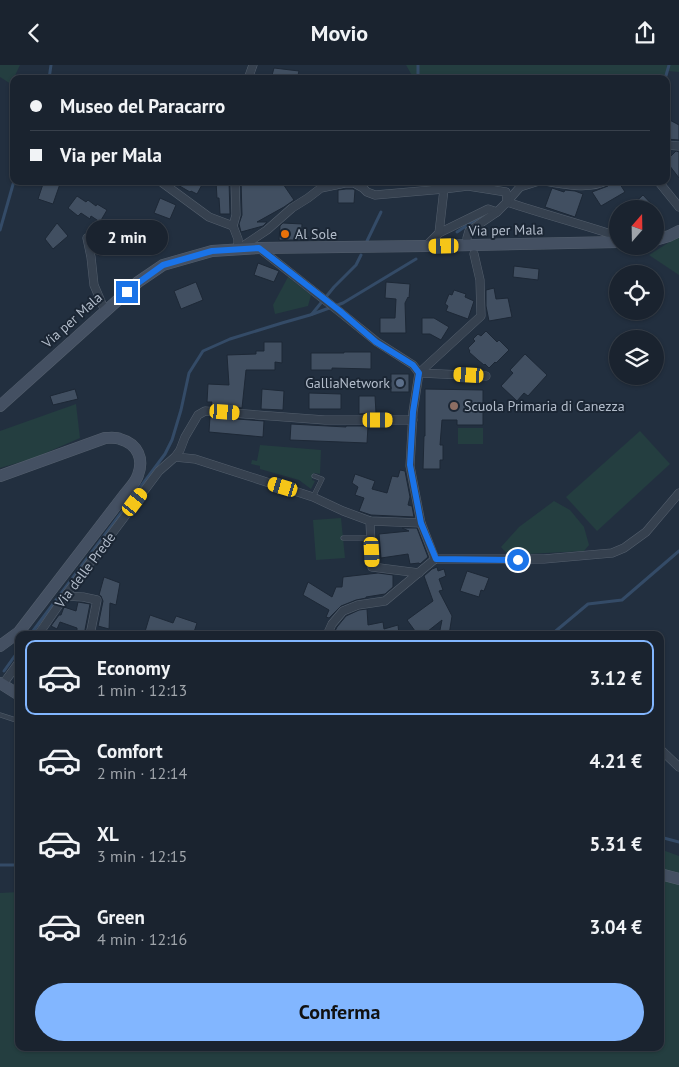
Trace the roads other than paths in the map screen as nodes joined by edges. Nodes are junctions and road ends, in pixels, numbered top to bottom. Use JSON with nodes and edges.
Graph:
{"nodes":[{"id":1,"x":165,"y":185,"type":"edge"},
{"id":2,"x":235,"y":185,"type":"edge"},
{"id":3,"x":336,"y":185,"type":"edge"},
{"id":4,"x":357,"y":185,"type":"edge"},
{"id":5,"x":526,"y":185,"type":"edge"},
{"id":6,"x":570,"y":185,"type":"edge"},
{"id":7,"x":598,"y":185,"type":"edge"},
{"id":8,"x":661,"y":185,"type":"edge"},
{"id":9,"x":444,"y":189,"type":"junction"},
{"id":10,"x":507,"y":202,"type":"junction"},
{"id":11,"x":679,"y":207,"type":"edge"},
{"id":12,"x":497,"y":212,"type":"junction"},
{"id":13,"x":233,"y":226,"type":"junction"},
{"id":14,"x":679,"y":231,"type":"edge"},
{"id":15,"x":439,"y":233,"type":"junction"},
{"id":16,"x":609,"y":233,"type":"edge"},
{"id":17,"x":664,"y":237,"type":"edge"},
{"id":18,"x":467,"y":238,"type":"dead end"},
{"id":19,"x":87,"y":239,"type":"dead end"},
{"id":20,"x":609,"y":240,"type":"edge"},
{"id":21,"x":426,"y":246,"type":"junction"},
{"id":22,"x":259,"y":248,"type":"junction"},
{"id":23,"x":238,"y":249,"type":"junction"},
{"id":24,"x":474,"y":255,"type":"dead end"},
{"id":25,"x":105,"y":311,"type":"junction"},
{"id":26,"x":419,"y":373,"type":"junction"},
{"id":27,"x":486,"y":376,"type":"dead end"},
{"id":28,"x":0,"y":406,"type":"edge"},
{"id":29,"x":413,"y":420,"type":"junction"},
{"id":30,"x":175,"y":457,"type":"junction"},
{"id":31,"x":0,"y":476,"type":"edge"},
{"id":32,"x":314,"y":476,"type":"dead end"},
{"id":33,"x":679,"y":493,"type":"edge"},
{"id":34,"x":313,"y":497,"type":"junction"},
{"id":35,"x":370,"y":521,"type":"junction"},
{"id":36,"x":421,"y":523,"type":"junction"},
{"id":37,"x":370,"y":537,"type":"junction"},
{"id":38,"x":343,"y":538,"type":"dead end"},
{"id":39,"x":436,"y":559,"type":"junction"},
{"id":40,"x":419,"y":573,"type":"junction"},
{"id":41,"x":65,"y":596,"type":"junction"},
{"id":42,"x":20,"y":631,"type":"edge"},
{"id":43,"x":41,"y":631,"type":"edge"},
{"id":44,"x":91,"y":631,"type":"edge"},
{"id":45,"x":329,"y":631,"type":"edge"},
{"id":46,"x":15,"y":635,"type":"edge"},
{"id":47,"x":0,"y":646,"type":"edge"},
{"id":48,"x":15,"y":667,"type":"edge"},
{"id":49,"x":2,"y":684,"type":"edge"},
{"id":50,"x":15,"y":692,"type":"edge"},
{"id":51,"x":0,"y":715,"type":"edge"},
{"id":52,"x":15,"y":720,"type":"edge"},
{"id":53,"x":664,"y":753,"type":"edge"},
{"id":54,"x":679,"y":767,"type":"edge"},
{"id":55,"x":664,"y":875,"type":"edge"},
{"id":56,"x":679,"y":879,"type":"edge"}],
"edges":[{"from":1,"to":13,"type":"street"},
{"from":2,"to":13,"type":"street"},
{"from":3,"to":23,"type":"street"},
{"from":4,"to":9,"type":"street"},
{"from":5,"to":10,"type":"street"},
{"from":6,"to":7,"type":"street"},
{"from":8,"to":11,"type":"street"},
{"from":9,"to":10,"type":"street"},
{"from":9,"to":15,"type":"street"},
{"from":10,"to":12,"type":"street"},
{"from":10,"to":16,"type":"street"},
{"from":12,"to":15,"type":"street"},
{"from":12,"to":18,"type":"street"},
{"from":13,"to":23,"type":"street"},
{"from":14,"to":17,"type":"main road"},
{"from":15,"to":21,"type":"street"},
{"from":19,"to":25,"type":"street"},
{"from":20,"to":21,"type":"main road","name":"Via per Mala"},
{"from":21,"to":22,"type":"main road","name":"Via per Mala"},
{"from":22,"to":23,"type":"main road","name":"Via per Mala"},
{"from":22,"to":26,"type":"street"},
{"from":23,"to":25,"type":"main road","name":"Via per Mala"},
{"from":24,"to":26,"type":"street"},
{"from":25,"to":28,"type":"main road","name":"Via per Mala"},
{"from":26,"to":27,"type":"street"},
{"from":26,"to":29,"type":"street"},
{"from":29,"to":30,"type":"street"},
{"from":29,"to":36,"type":"street"},
{"from":30,"to":34,"type":"street"},
{"from":30,"to":41,"type":"street","name":"Via delle Prede"},
{"from":31,"to":42,"type":"main road"},
{"from":32,"to":34,"type":"lane"},
{"from":33,"to":39,"type":"street"},
{"from":34,"to":35,"type":"street"},
{"from":35,"to":36,"type":"street"},
{"from":35,"to":37,"type":"street"},
{"from":36,"to":39,"type":"street"},
{"from":37,"to":38,"type":"lane"},
{"from":37,"to":40,"type":"street"},
{"from":39,"to":40,"type":"street"},
{"from":40,"to":45,"type":"street"},
{"from":41,"to":43,"type":"street","name":"Via delle Prede"},
{"from":41,"to":44,"type":"street"},
{"from":46,"to":47,"type":"main road"},
{"from":48,"to":49,"type":"street"},
{"from":49,"to":50,"type":"main road"},
{"from":51,"to":52,"type":"lane"},
{"from":53,"to":54,"type":"street"},
{"from":55,"to":56,"type":"main road"}]}
